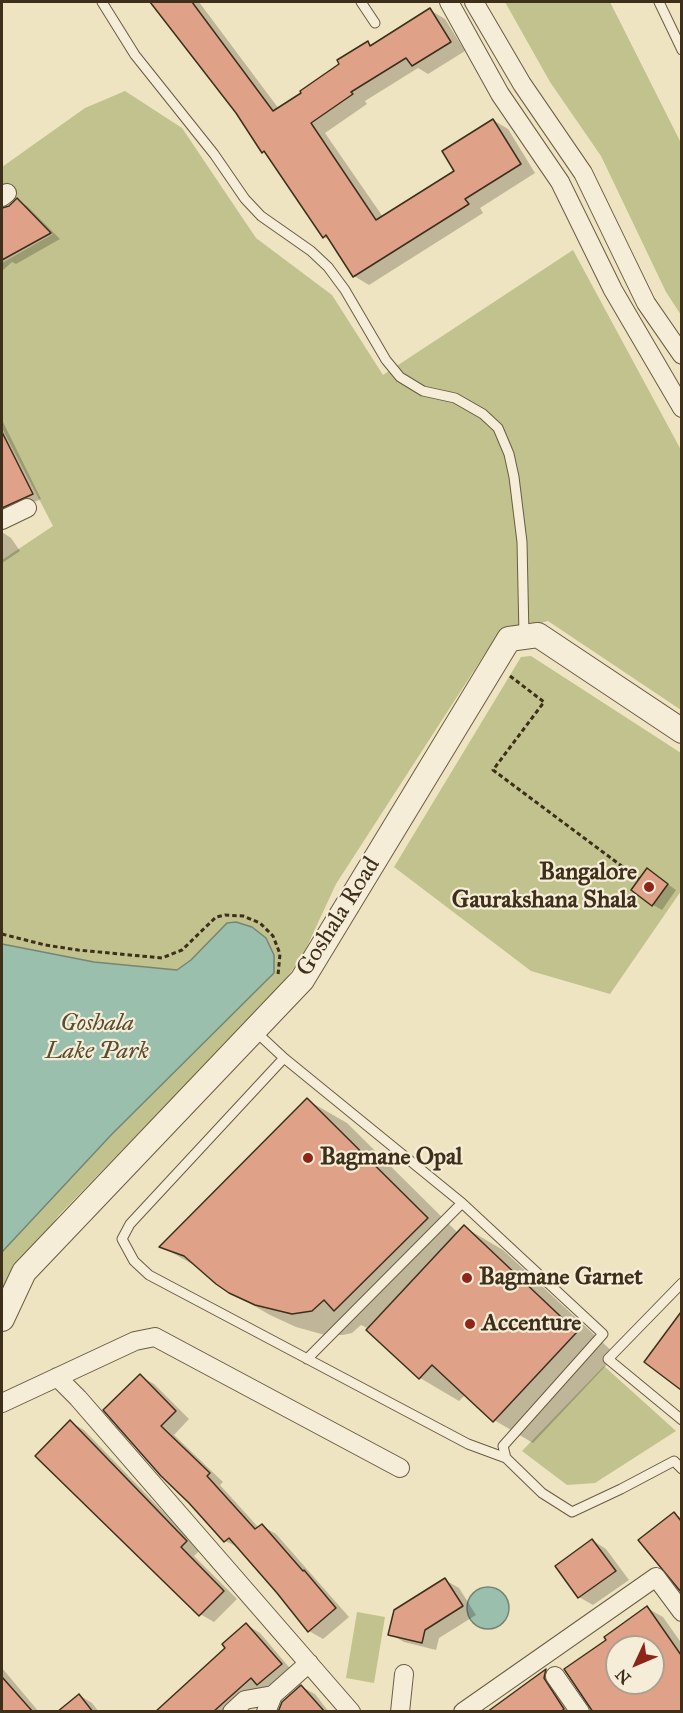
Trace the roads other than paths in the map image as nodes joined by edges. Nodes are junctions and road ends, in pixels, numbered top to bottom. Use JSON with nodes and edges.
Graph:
{"nodes":[{"id":1,"x":102,"y":2,"type":"edge"},
{"id":2,"x":361,"y":2,"type":"edge"},
{"id":3,"x":449,"y":2,"type":"edge"},
{"id":4,"x":474,"y":2,"type":"edge"},
{"id":5,"x":659,"y":2,"type":"edge"},
{"id":6,"x":375,"y":23,"type":"dead end"},
{"id":7,"x":681,"y":50,"type":"edge"},
{"id":8,"x":681,"y":355,"type":"edge"},
{"id":9,"x":679,"y":397,"type":"edge"},
{"id":10,"x":27,"y":508,"type":"dead end"},
{"id":11,"x":2,"y":520,"type":"edge"},
{"id":12,"x":524,"y":636,"type":"junction"},
{"id":13,"x":681,"y":731,"type":"edge"},
{"id":14,"x":254,"y":1030,"type":"junction"},
{"id":15,"x":284,"y":1058,"type":"junction"},
{"id":16,"x":462,"y":1203,"type":"junction"},
{"id":17,"x":681,"y":1283,"type":"edge"},
{"id":18,"x":2,"y":1319,"type":"edge"},
{"id":19,"x":308,"y":1359,"type":"junction"},
{"id":20,"x":57,"y":1377,"type":"junction"},
{"id":21,"x":2,"y":1403,"type":"edge"},
{"id":22,"x":681,"y":1419,"type":"edge"},
{"id":23,"x":681,"y":1452,"type":"edge"},
{"id":24,"x":506,"y":1458,"type":"junction"},
{"id":25,"x":674,"y":1461,"type":"junction"},
{"id":26,"x":400,"y":1468,"type":"dead end"},
{"id":27,"x":681,"y":1469,"type":"edge"},
{"id":28,"x":681,"y":1612,"type":"edge"},
{"id":29,"x":309,"y":1663,"type":"junction"},
{"id":30,"x":404,"y":1674,"type":"dead end"},
{"id":31,"x":555,"y":1676,"type":"dead end"},
{"id":32,"x":269,"y":1703,"type":"edge"},
{"id":33,"x":232,"y":1712,"type":"edge"},
{"id":34,"x":351,"y":1712,"type":"edge"},
{"id":35,"x":399,"y":1712,"type":"edge"},
{"id":36,"x":463,"y":1712,"type":"edge"},
{"id":37,"x":580,"y":1712,"type":"edge"}],
"edges":[{"from":1,"to":12,"type":"lane"},
{"from":2,"to":6,"type":"lane"},
{"from":3,"to":9,"type":"street"},
{"from":4,"to":8,"type":"street"},
{"from":5,"to":7,"type":"lane"},
{"from":10,"to":11,"type":"street"},
{"from":12,"to":13,"type":"street"},
{"from":12,"to":14,"type":"street","name":"Goshala Road"},
{"from":14,"to":15,"type":"lane"},
{"from":14,"to":18,"type":"street","name":"Goshala Road"},
{"from":15,"to":16,"type":"lane"},
{"from":15,"to":19,"type":"lane"},
{"from":16,"to":19,"type":"lane"},
{"from":16,"to":24,"type":"lane"},
{"from":17,"to":22,"type":"lane"},
{"from":19,"to":24,"type":"lane"},
{"from":20,"to":21,"type":"street"},
{"from":20,"to":26,"type":"street"},
{"from":20,"to":29,"type":"street"},
{"from":23,"to":25,"type":"lane"},
{"from":24,"to":25,"type":"lane"},
{"from":25,"to":27,"type":"lane"},
{"from":28,"to":36,"type":"street"},
{"from":29,"to":32,"type":"street"},
{"from":29,"to":34,"type":"street"},
{"from":30,"to":35,"type":"street"},
{"from":31,"to":37,"type":"street"},
{"from":32,"to":33,"type":"street"}]}
